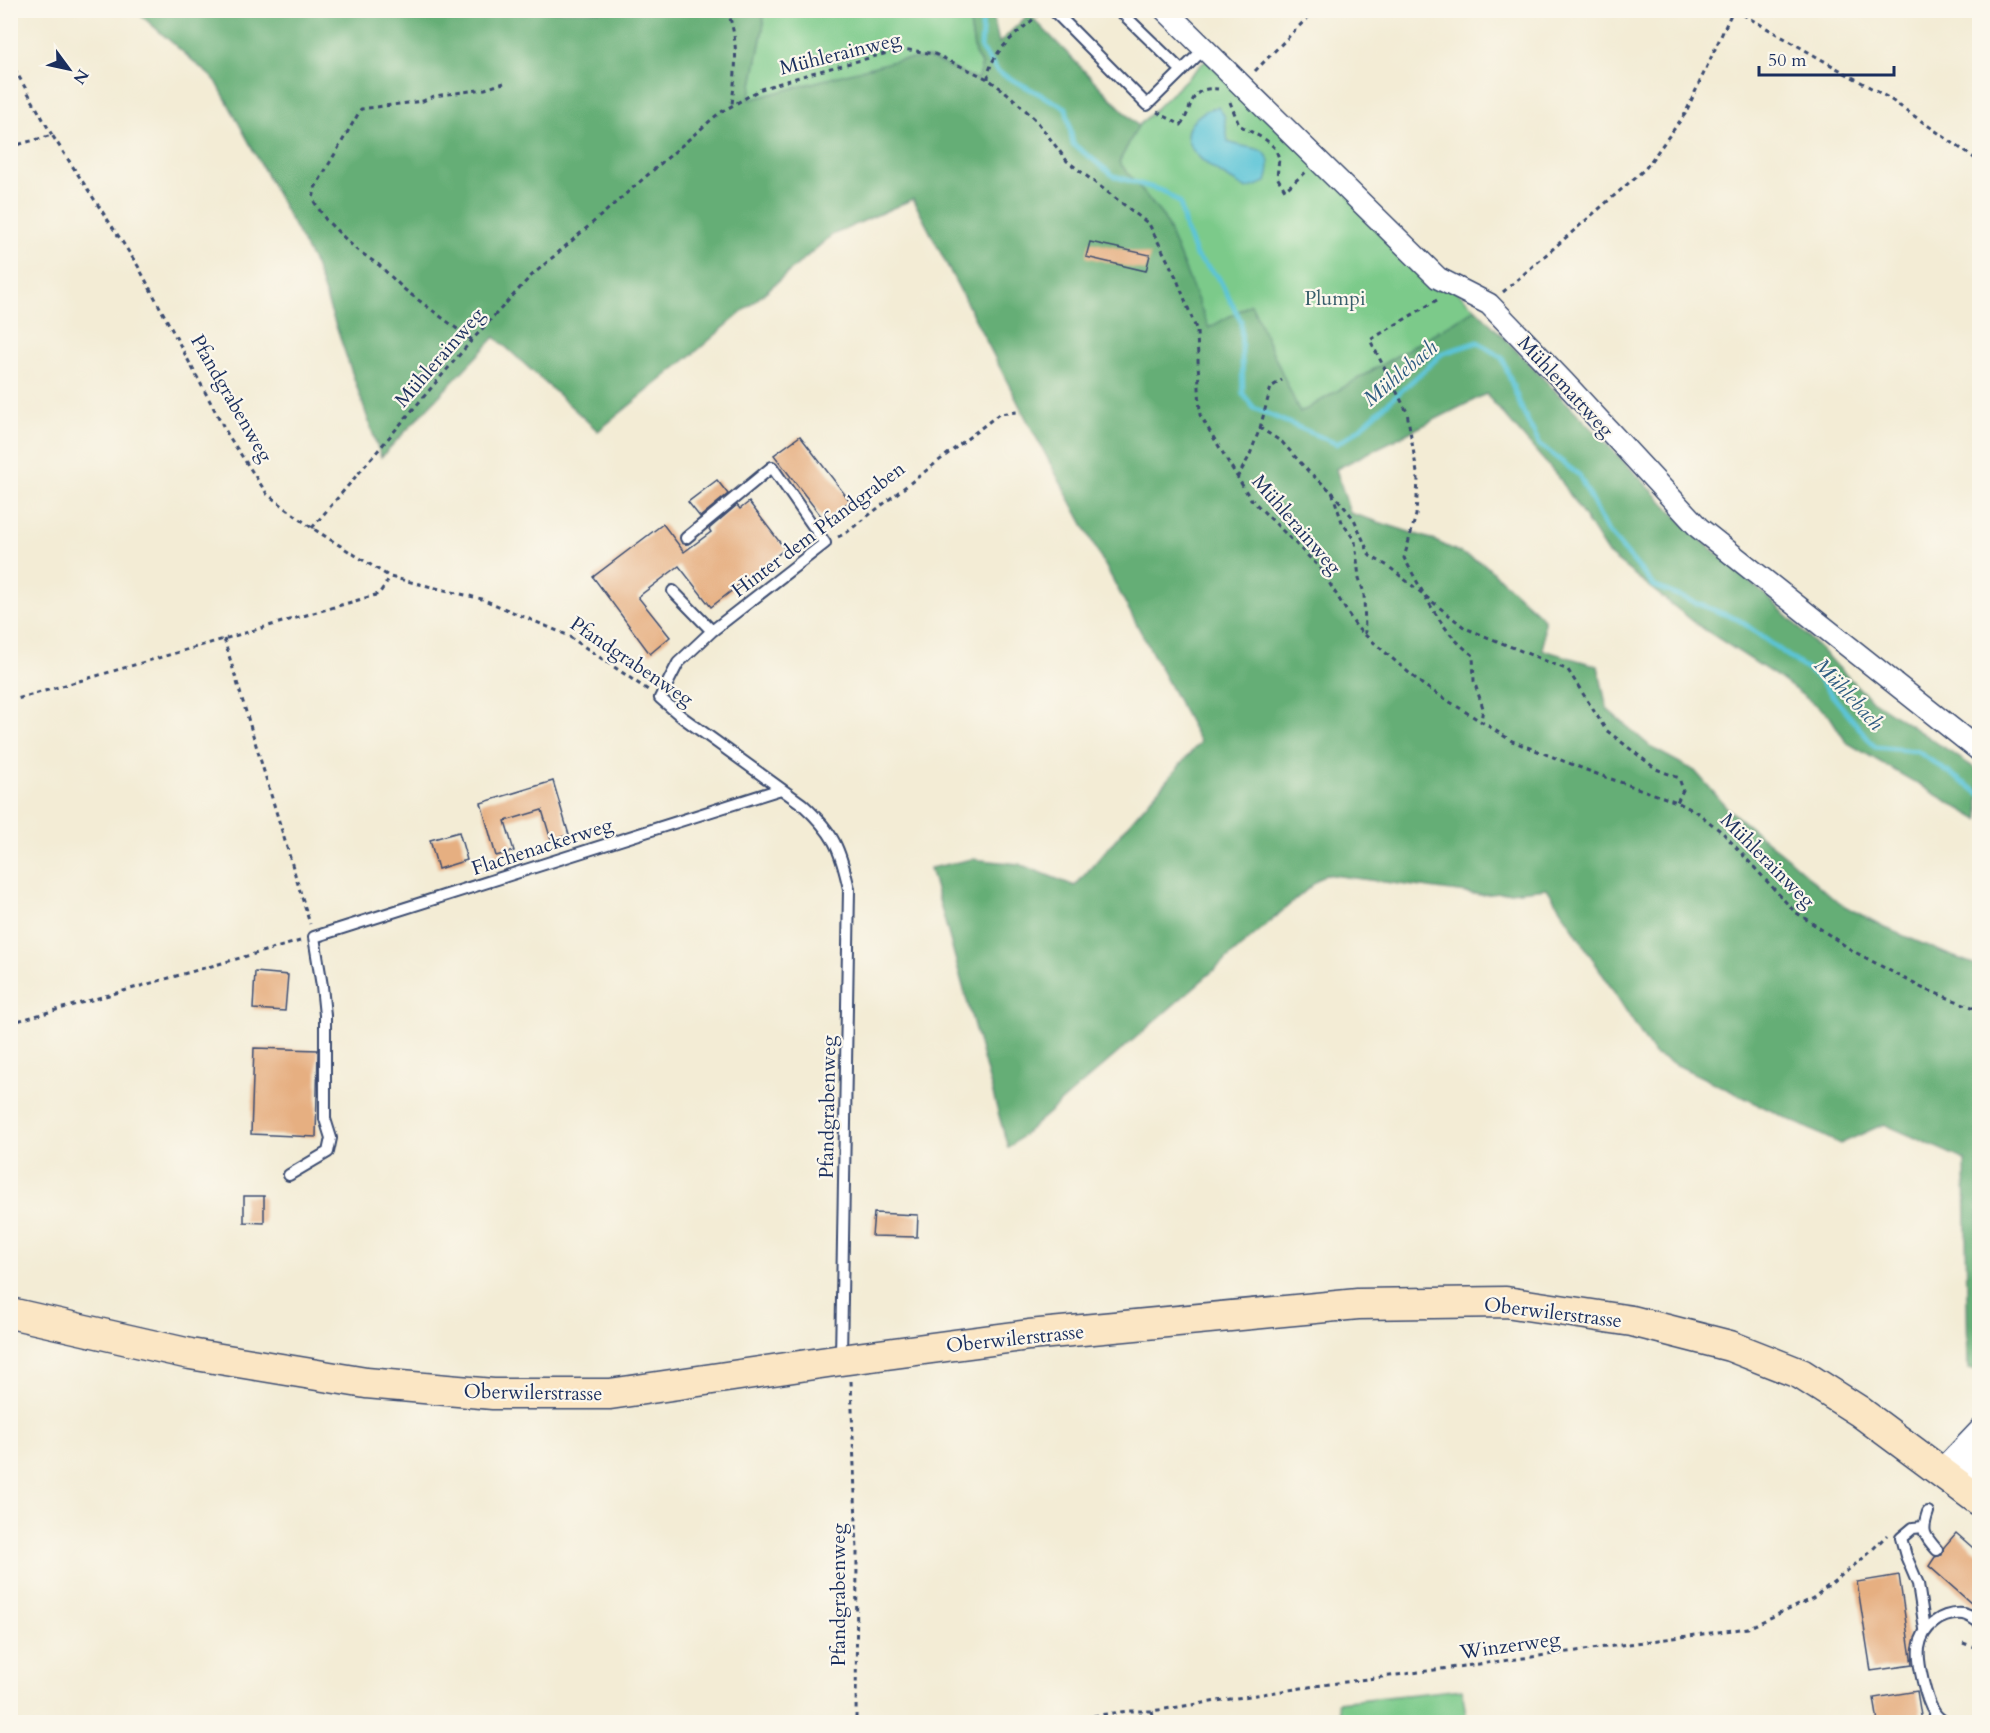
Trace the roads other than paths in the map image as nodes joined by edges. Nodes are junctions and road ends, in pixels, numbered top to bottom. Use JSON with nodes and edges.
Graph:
{"nodes":[{"id":1,"x":1053,"y":10,"type":"edge"},
{"id":2,"x":1119,"y":10,"type":"edge"},
{"id":3,"x":1165,"y":10,"type":"edge"},
{"id":4,"x":1204,"y":49,"type":"junction"},
{"id":5,"x":1182,"y":71,"type":"junction"},
{"id":6,"x":686,"y":538,"type":"dead end"},
{"id":7,"x":673,"y":591,"type":"dead end"},
{"id":8,"x":712,"y":631,"type":"junction"},
{"id":9,"x":660,"y":698,"type":"joint"},
{"id":10,"x":1980,"y":751,"type":"edge"},
{"id":11,"x":781,"y":789,"type":"junction"},
{"id":12,"x":289,"y":1175,"type":"dead end"},
{"id":13,"x":10,"y":1313,"type":"edge"},
{"id":14,"x":845,"y":1359,"type":"junction"},
{"id":15,"x":1980,"y":1430,"type":"edge"},
{"id":16,"x":1948,"y":1463,"type":"junction"},
{"id":17,"x":1980,"y":1471,"type":"edge"},
{"id":18,"x":1980,"y":1501,"type":"edge"},
{"id":19,"x":1928,"y":1512,"type":"dead end"},
{"id":20,"x":1923,"y":1527,"type":"junction"},
{"id":21,"x":1937,"y":1550,"type":"dead end"},
{"id":22,"x":1980,"y":1623,"type":"edge"},
{"id":23,"x":1925,"y":1629,"type":"junction"},
{"id":24,"x":1944,"y":1722,"type":"edge"}],
"edges":[{"from":1,"to":5,"type":"lane"},
{"from":2,"to":5,"type":"lane"},
{"from":3,"to":4,"type":"street","name":"Mühlemattweg"},
{"from":4,"to":5,"type":"lane"},
{"from":4,"to":10,"type":"street","name":"Mühlemattweg"},
{"from":6,"to":8,"type":"lane","name":"Hinter dem Pfandgraben"},
{"from":7,"to":8,"type":"lane"},
{"from":8,"to":9,"type":"lane","name":"Hinter dem Pfandgraben"},
{"from":9,"to":11,"type":"lane","name":"Pfandgrabenweg"},
{"from":11,"to":12,"type":"lane","name":"Flachenackerweg"},
{"from":11,"to":14,"type":"lane","name":"Pfandgrabenweg"},
{"from":13,"to":14,"type":"street","name":"Oberwilerstrasse"},
{"from":14,"to":16,"type":"street","name":"Oberwilerstrasse"},
{"from":15,"to":16,"type":"street"},
{"from":16,"to":17,"type":"street"},
{"from":16,"to":18,"type":"street","name":"Oberwilerstrasse"},
{"from":19,"to":20,"type":"lane"},
{"from":20,"to":21,"type":"lane"},
{"from":20,"to":23,"type":"lane"},
{"from":22,"to":23,"type":"lane"},
{"from":23,"to":24,"type":"lane"}]}
